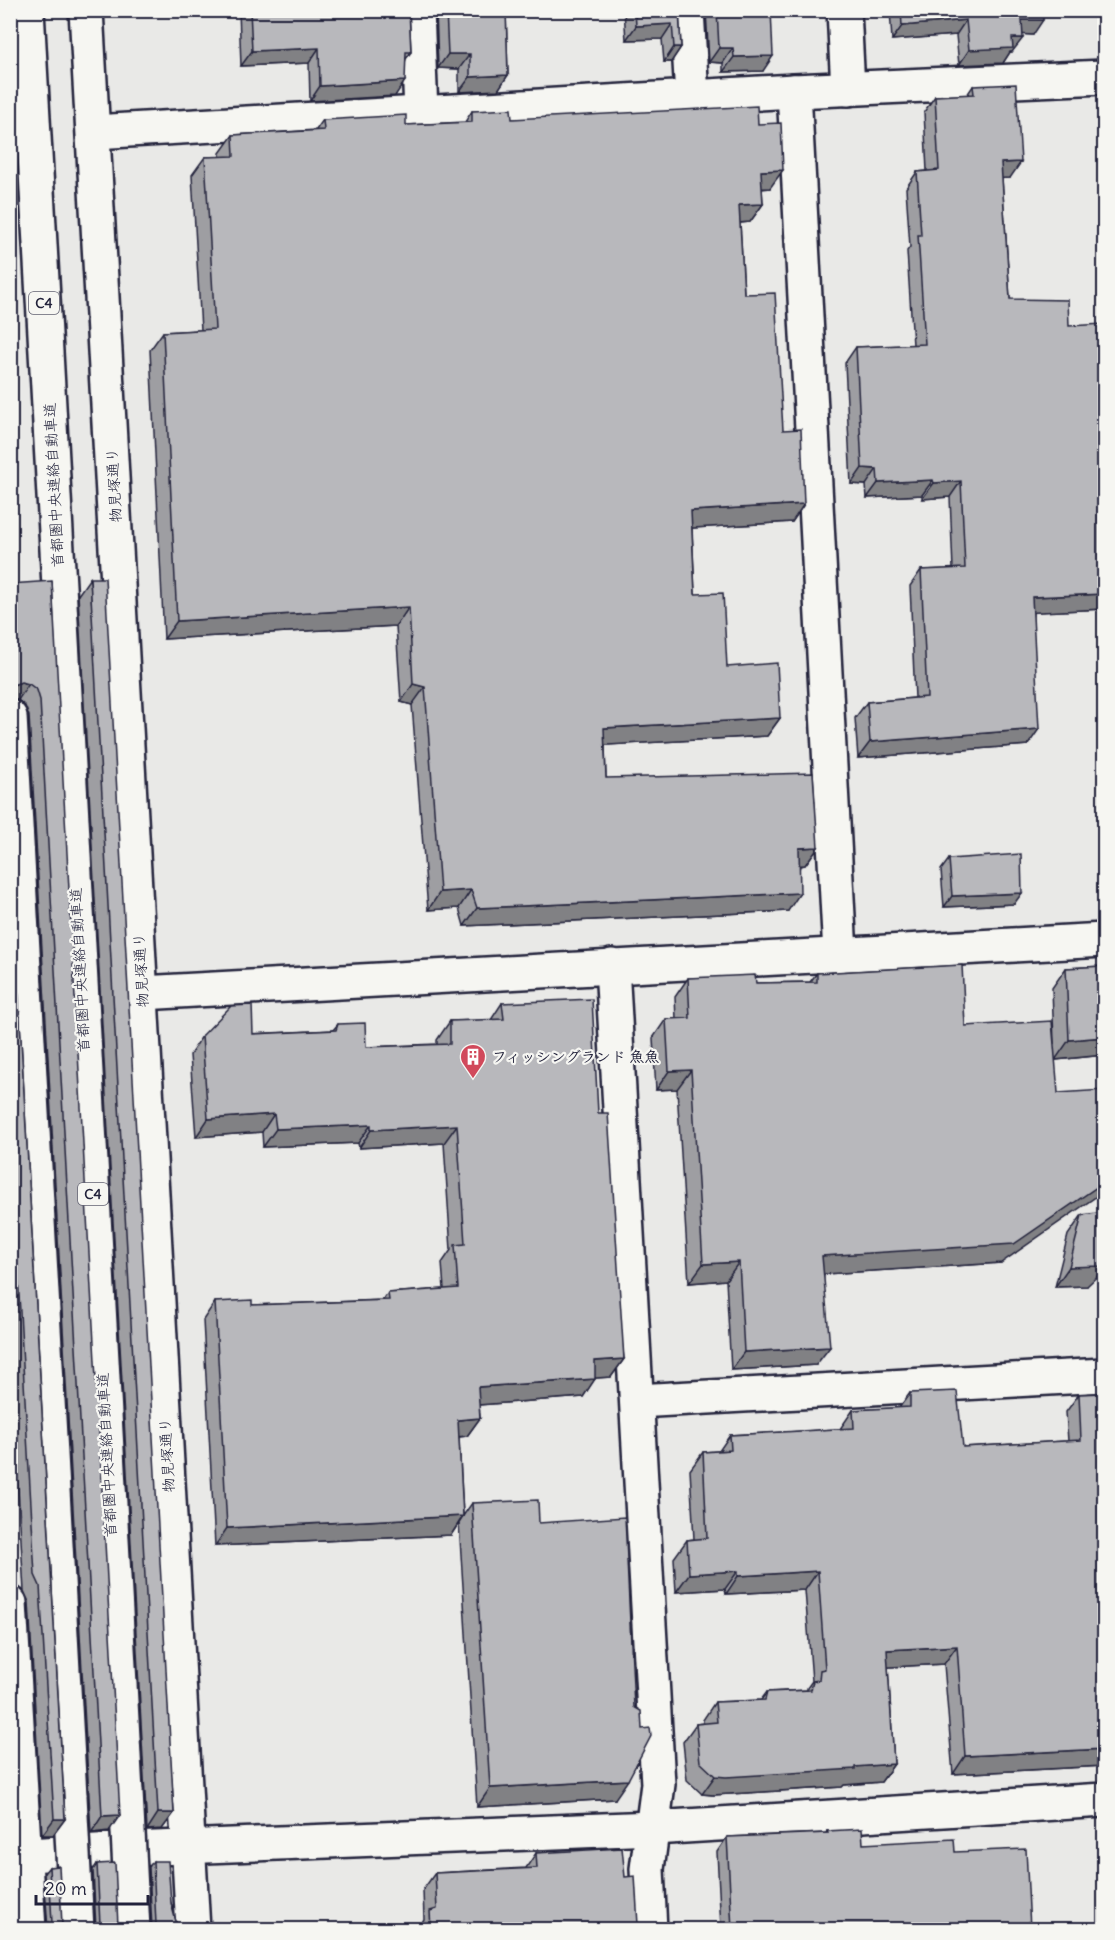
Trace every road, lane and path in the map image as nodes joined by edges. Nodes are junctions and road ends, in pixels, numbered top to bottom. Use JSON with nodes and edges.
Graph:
{"nodes":[{"id":1,"x":27,"y":10,"type":"edge"},
{"id":2,"x":86,"y":10,"type":"edge"},
{"id":3,"x":417,"y":10,"type":"edge"},
{"id":4,"x":687,"y":10,"type":"edge"},
{"id":5,"x":844,"y":10,"type":"edge"},
{"id":6,"x":1104,"y":77,"type":"edge"},
{"id":7,"x":849,"y":89,"type":"junction"},
{"id":8,"x":794,"y":92,"type":"junction"},
{"id":9,"x":692,"y":97,"type":"junction"},
{"id":10,"x":421,"y":112,"type":"junction"},
{"id":11,"x":94,"y":132,"type":"junction"},
{"id":12,"x":10,"y":717,"type":"edge"},
{"id":13,"x":1104,"y":940,"type":"edge"},
{"id":14,"x":840,"y":954,"type":"junction"},
{"id":15,"x":612,"y":966,"type":"junction"},
{"id":16,"x":142,"y":993,"type":"junction"},
{"id":17,"x":1104,"y":1376,"type":"edge"},
{"id":18,"x":637,"y":1401,"type":"junction"},
{"id":19,"x":10,"y":1604,"type":"edge"},
{"id":20,"x":1104,"y":1800,"type":"edge"},
{"id":21,"x":653,"y":1828,"type":"junction"},
{"id":22,"x":189,"y":1848,"type":"junction"},
{"id":23,"x":18,"y":1856,"type":"edge"},
{"id":24,"x":29,"y":1929,"type":"edge"},
{"id":25,"x":77,"y":1929,"type":"edge"},
{"id":26,"x":133,"y":1929,"type":"edge"},
{"id":27,"x":193,"y":1929,"type":"edge"},
{"id":28,"x":650,"y":1929,"type":"edge"}],
"edges":[{"from":1,"to":26,"type":"main road","name":"首都圏中央連絡自動車道","number":"C4","bridge":true},
{"from":2,"to":11,"type":"main road","name":"物見塚通り"},
{"from":3,"to":10,"type":"main road"},
{"from":4,"to":9,"type":"main road"},
{"from":5,"to":7,"type":"main road"},
{"from":6,"to":7,"type":"main road"},
{"from":7,"to":8,"type":"main road"},
{"from":8,"to":9,"type":"main road"},
{"from":8,"to":14,"type":"main road"},
{"from":9,"to":10,"type":"main road"},
{"from":10,"to":11,"type":"main road"},
{"from":11,"to":16,"type":"main road","name":"物見塚通り"},
{"from":12,"to":25,"type":"main road","bridge":true},
{"from":13,"to":14,"type":"main road"},
{"from":14,"to":15,"type":"main road"},
{"from":15,"to":16,"type":"main road"},
{"from":15,"to":18,"type":"main road"},
{"from":16,"to":22,"type":"main road","name":"物見塚通り"},
{"from":17,"to":18,"type":"main road"},
{"from":18,"to":21,"type":"main road"},
{"from":19,"to":23,"type":"main road"},
{"from":20,"to":21,"type":"main road"},
{"from":21,"to":22,"type":"main road"},
{"from":21,"to":28,"type":"main road"},
{"from":22,"to":23,"type":"main road"},
{"from":22,"to":27,"type":"main road","name":"物見塚通り"},
{"from":23,"to":24,"type":"main road"}]}
